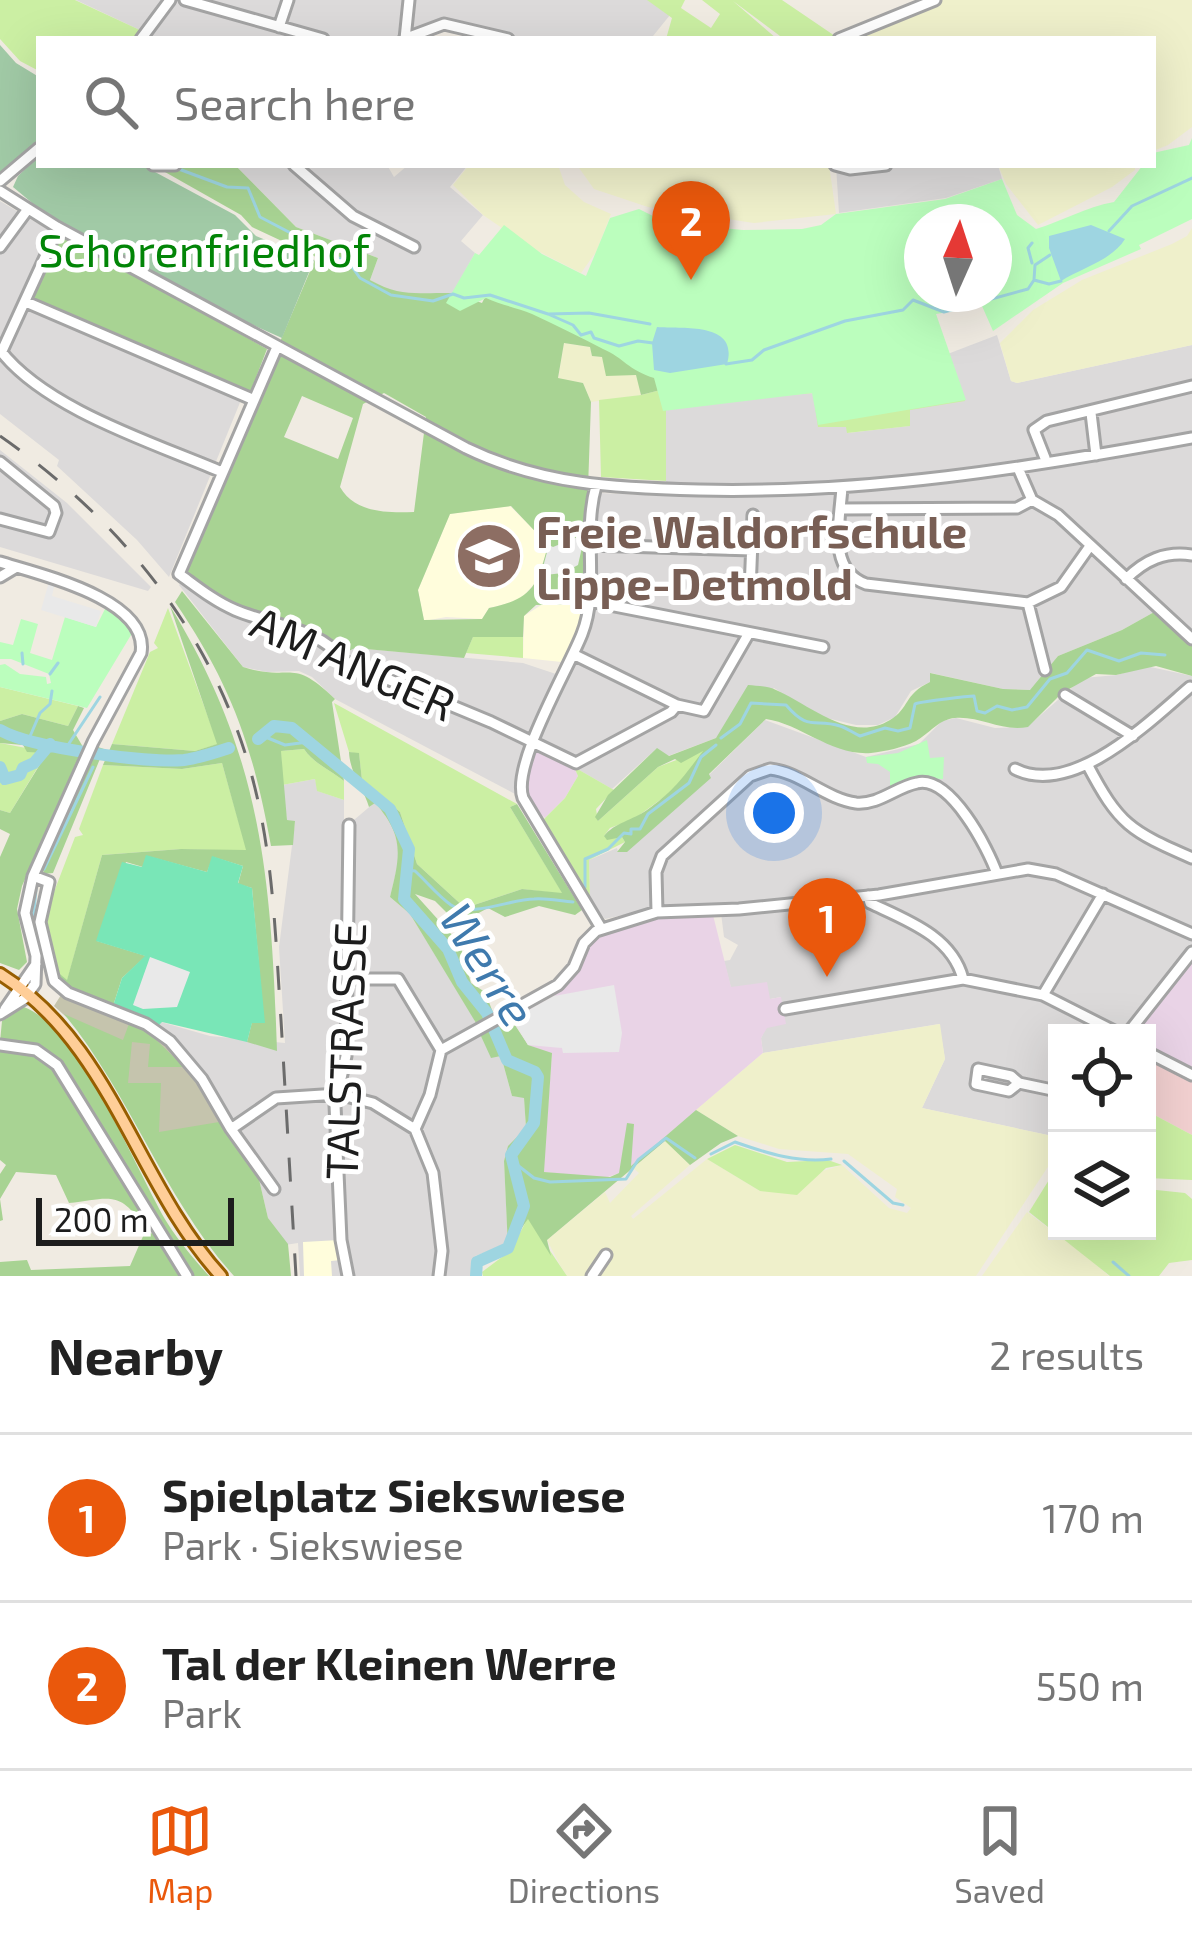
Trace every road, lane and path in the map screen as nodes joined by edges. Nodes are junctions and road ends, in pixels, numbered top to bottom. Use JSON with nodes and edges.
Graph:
{"nodes":[{"id":1,"x":170,"y":0,"type":"edge"},
{"id":2,"x":186,"y":0,"type":"edge"},
{"id":3,"x":288,"y":0,"type":"edge"},
{"id":4,"x":409,"y":0,"type":"edge"},
{"id":5,"x":935,"y":0,"type":"edge"},
{"id":6,"x":279,"y":27,"type":"junction"},
{"id":7,"x":143,"y":36,"type":"edge"},
{"id":8,"x":311,"y":36,"type":"edge"},
{"id":9,"x":405,"y":36,"type":"edge"},
{"id":10,"x":413,"y":36,"type":"edge"},
{"id":11,"x":495,"y":36,"type":"edge"},
{"id":12,"x":845,"y":36,"type":"edge"},
{"id":13,"x":36,"y":151,"type":"edge"},
{"id":14,"x":297,"y":168,"type":"edge"},
{"id":15,"x":0,"y":181,"type":"edge"},
{"id":16,"x":0,"y":190,"type":"edge"},
{"id":17,"x":28,"y":209,"type":"junction"},
{"id":18,"x":51,"y":244,"type":"dead end"},
{"id":19,"x":0,"y":247,"type":"edge"},
{"id":20,"x":414,"y":247,"type":"dead end"},
{"id":21,"x":26,"y":302,"type":"junction"},
{"id":22,"x":277,"y":347,"type":"junction"},
{"id":23,"x":1,"y":351,"type":"edge"},
{"id":24,"x":1192,"y":386,"type":"edge"},
{"id":25,"x":252,"y":399,"type":"junction"},
{"id":26,"x":1091,"y":412,"type":"junction"},
{"id":27,"x":1192,"y":438,"type":"edge"},
{"id":28,"x":1096,"y":455,"type":"junction"},
{"id":29,"x":1045,"y":458,"type":"dead end"},
{"id":30,"x":0,"y":462,"type":"edge"},
{"id":31,"x":1018,"y":468,"type":"junction"},
{"id":32,"x":223,"y":472,"type":"junction"},
{"id":33,"x":596,"y":486,"type":"junction"},
{"id":34,"x":842,"y":488,"type":"junction"},
{"id":35,"x":1032,"y":500,"type":"junction"},
{"id":36,"x":841,"y":508,"type":"junction"},
{"id":37,"x":753,"y":515,"type":"dead end"},
{"id":38,"x":3,"y":520,"type":"edge"},
{"id":39,"x":0,"y":538,"type":"edge"},
{"id":40,"x":589,"y":544,"type":"junction"},
{"id":41,"x":1090,"y":546,"type":"junction"},
{"id":42,"x":752,"y":550,"type":"junction"},
{"id":43,"x":1192,"y":555,"type":"edge"},
{"id":44,"x":0,"y":562,"type":"edge"},
{"id":45,"x":14,"y":568,"type":"junction"},
{"id":46,"x":0,"y":577,"type":"edge"},
{"id":47,"x":1126,"y":579,"type":"junction"},
{"id":48,"x":750,"y":591,"type":"dead end"},
{"id":49,"x":589,"y":601,"type":"junction"},
{"id":50,"x":1028,"y":603,"type":"junction"},
{"id":51,"x":749,"y":633,"type":"junction"},
{"id":52,"x":1192,"y":639,"type":"edge"},
{"id":53,"x":823,"y":647,"type":"dead end"},
{"id":54,"x":573,"y":654,"type":"junction"},
{"id":55,"x":1045,"y":670,"type":"dead end"},
{"id":56,"x":1190,"y":687,"type":"edge"},
{"id":57,"x":1065,"y":695,"type":"dead end"},
{"id":58,"x":677,"y":705,"type":"junction"},
{"id":59,"x":1133,"y":736,"type":"junction"},
{"id":60,"x":534,"y":742,"type":"junction"},
{"id":61,"x":1087,"y":764,"type":"junction"},
{"id":62,"x":1015,"y":769,"type":"dead end"},
{"id":63,"x":349,"y":826,"type":"dead end"},
{"id":64,"x":1192,"y":858,"type":"edge"},
{"id":65,"x":997,"y":874,"type":"junction"},
{"id":66,"x":33,"y":876,"type":"junction"},
{"id":67,"x":1103,"y":894,"type":"junction"},
{"id":68,"x":868,"y":896,"type":"junction"},
{"id":69,"x":657,"y":911,"type":"junction"},
{"id":70,"x":601,"y":928,"type":"junction"},
{"id":71,"x":1192,"y":934,"type":"edge"},
{"id":72,"x":1192,"y":952,"type":"edge"},
{"id":73,"x":0,"y":974,"type":"edge"},
{"id":74,"x":347,"y":979,"type":"junction"},
{"id":75,"x":963,"y":979,"type":"junction"},
{"id":76,"x":24,"y":990,"type":"junction"},
{"id":77,"x":1043,"y":995,"type":"junction"},
{"id":78,"x":785,"y":1009,"type":"dead end"},
{"id":79,"x":2,"y":1012,"type":"edge"},
{"id":80,"x":1100,"y":1024,"type":"edge"},
{"id":81,"x":1135,"y":1024,"type":"edge"},
{"id":82,"x":0,"y":1045,"type":"edge"},
{"id":83,"x":441,"y":1050,"type":"junction"},
{"id":84,"x":1156,"y":1057,"type":"edge"},
{"id":85,"x":1192,"y":1075,"type":"edge"},
{"id":86,"x":1019,"y":1083,"type":"dead end"},
{"id":87,"x":1048,"y":1088,"type":"edge"},
{"id":88,"x":338,"y":1094,"type":"junction"},
{"id":89,"x":232,"y":1129,"type":"junction"},
{"id":90,"x":415,"y":1129,"type":"junction"},
{"id":91,"x":274,"y":1190,"type":"dead end"},
{"id":92,"x":606,"y":1255,"type":"dead end"},
{"id":93,"x":187,"y":1276,"type":"edge"},
{"id":94,"x":221,"y":1276,"type":"edge"},
{"id":95,"x":348,"y":1276,"type":"edge"},
{"id":96,"x":439,"y":1276,"type":"edge"},
{"id":97,"x":592,"y":1276,"type":"edge"}],
"edges":[{"from":1,"to":7,"type":"street"},
{"from":2,"to":6,"type":"street"},
{"from":3,"to":6,"type":"street"},
{"from":4,"to":9,"type":"street"},
{"from":5,"to":12,"type":"street"},
{"from":6,"to":8,"type":"street"},
{"from":10,"to":11,"type":"street"},
{"from":13,"to":15,"type":"street"},
{"from":14,"to":20,"type":"street"},
{"from":16,"to":17,"type":"street"},
{"from":17,"to":19,"type":"street"},
{"from":17,"to":22,"type":"street"},
{"from":18,"to":21,"type":"street"},
{"from":21,"to":23,"type":"street"},
{"from":21,"to":25,"type":"street"},
{"from":22,"to":25,"type":"street"},
{"from":22,"to":33,"type":"street"},
{"from":23,"to":32,"type":"street"},
{"from":24,"to":26,"type":"street"},
{"from":25,"to":32,"type":"street"},
{"from":26,"to":28,"type":"street"},
{"from":26,"to":29,"type":"street"},
{"from":27,"to":28,"type":"street"},
{"from":28,"to":31,"type":"street"},
{"from":30,"to":38,"type":"street"},
{"from":31,"to":34,"type":"street"},
{"from":31,"to":35,"type":"street"},
{"from":32,"to":60,"type":"street","name":"AM ANGER"},
{"from":33,"to":34,"type":"street"},
{"from":33,"to":40,"type":"street"},
{"from":34,"to":36,"type":"street"},
{"from":35,"to":36,"type":"street"},
{"from":35,"to":41,"type":"street"},
{"from":36,"to":50,"type":"street"},
{"from":37,"to":42,"type":"street"},
{"from":38,"to":39,"type":"street"},
{"from":40,"to":42,"type":"street"},
{"from":40,"to":49,"type":"street"},
{"from":41,"to":47,"type":"street"},
{"from":41,"to":50,"type":"street"},
{"from":42,"to":48,"type":"street"},
{"from":43,"to":47,"type":"street"},
{"from":44,"to":45,"type":"street"},
{"from":45,"to":46,"type":"street"},
{"from":45,"to":66,"type":"street"},
{"from":47,"to":52,"type":"street"},
{"from":49,"to":51,"type":"street"},
{"from":49,"to":54,"type":"street"},
{"from":50,"to":55,"type":"street"},
{"from":51,"to":53,"type":"street"},
{"from":51,"to":58,"type":"street"},
{"from":54,"to":58,"type":"street"},
{"from":54,"to":60,"type":"street"},
{"from":56,"to":59,"type":"street"},
{"from":57,"to":59,"type":"street"},
{"from":58,"to":60,"type":"street","name":"AM ANGER"},
{"from":59,"to":61,"type":"street"},
{"from":60,"to":70,"type":"street"},
{"from":61,"to":62,"type":"street"},
{"from":61,"to":64,"type":"street"},
{"from":63,"to":74,"type":"street","name":"TALSTRASSE"},
{"from":65,"to":67,"type":"street"},
{"from":65,"to":68,"type":"street"},
{"from":65,"to":69,"type":"street"},
{"from":66,"to":76,"type":"street"},
{"from":66,"to":89,"type":"street"},
{"from":67,"to":71,"type":"street"},
{"from":67,"to":77,"type":"street"},
{"from":68,"to":69,"type":"street"},
{"from":68,"to":75,"type":"street"},
{"from":69,"to":70,"type":"street"},
{"from":70,"to":83,"type":"street"},
{"from":72,"to":81,"type":"street"},
{"from":73,"to":76,"type":"main road"},
{"from":74,"to":83,"type":"street"},
{"from":74,"to":88,"type":"street","name":"TALSTRASSE"},
{"from":75,"to":77,"type":"street"},
{"from":75,"to":78,"type":"street"},
{"from":76,"to":79,"type":"street"},
{"from":76,"to":94,"type":"main road"},
{"from":77,"to":80,"type":"street"},
{"from":82,"to":93,"type":"street"},
{"from":83,"to":90,"type":"street"},
{"from":84,"to":85,"type":"street"},
{"from":86,"to":87,"type":"street"},
{"from":88,"to":89,"type":"street"},
{"from":88,"to":90,"type":"street"},
{"from":88,"to":95,"type":"street","name":"TALSTRASSE"},
{"from":89,"to":91,"type":"street"},
{"from":90,"to":96,"type":"street"},
{"from":92,"to":97,"type":"street"}]}
